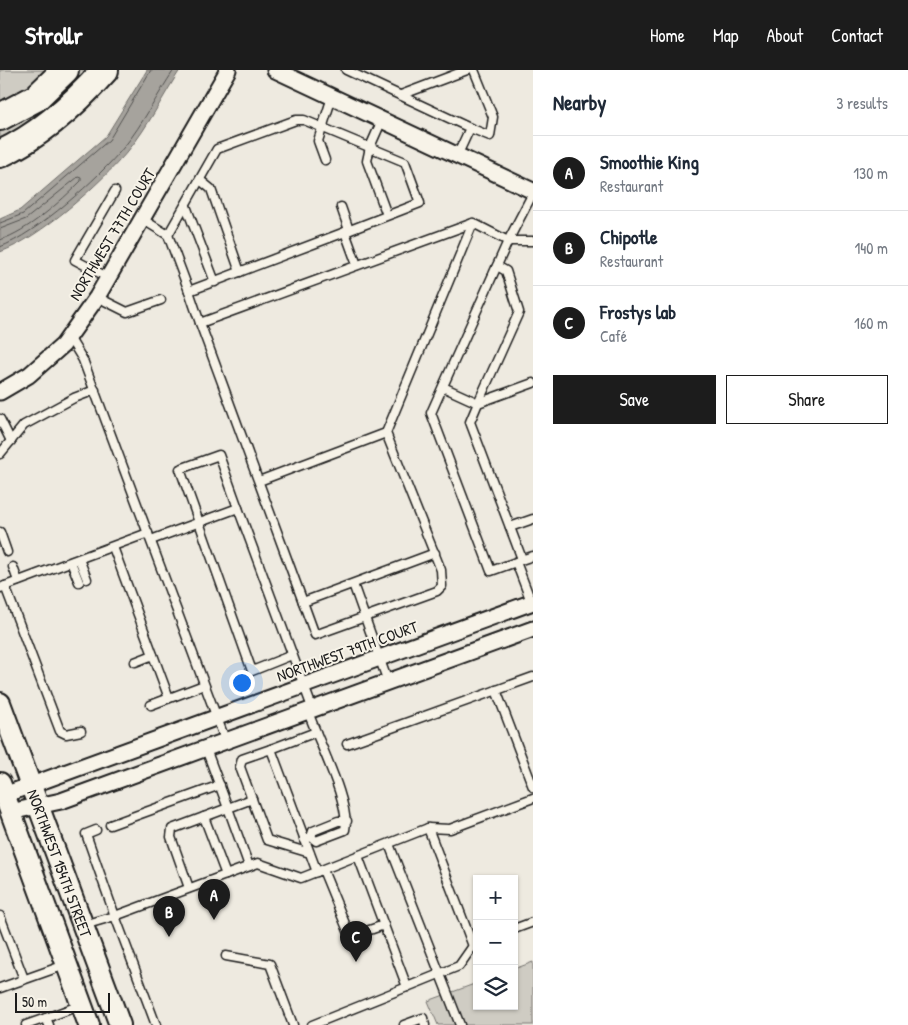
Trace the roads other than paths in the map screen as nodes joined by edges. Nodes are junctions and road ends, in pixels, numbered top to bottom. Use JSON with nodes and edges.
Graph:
{"nodes":[{"id":1,"x":66,"y":70,"type":"edge"},
{"id":2,"x":105,"y":70,"type":"edge"},
{"id":3,"x":228,"y":70,"type":"edge"},
{"id":4,"x":275,"y":70,"type":"edge"},
{"id":5,"x":347,"y":70,"type":"edge"},
{"id":6,"x":466,"y":70,"type":"edge"},
{"id":7,"x":474,"y":70,"type":"edge"},
{"id":8,"x":400,"y":95,"type":"junction"},
{"id":9,"x":332,"y":97,"type":"junction"},
{"id":10,"x":0,"y":117,"type":"edge"},
{"id":11,"x":382,"y":120,"type":"junction"},
{"id":12,"x":322,"y":127,"type":"junction"},
{"id":13,"x":470,"y":128,"type":"junction"},
{"id":14,"x":370,"y":147,"type":"junction"},
{"id":15,"x":0,"y":154,"type":"edge"},
{"id":16,"x":458,"y":156,"type":"junction"},
{"id":17,"x":325,"y":160,"type":"dead end"},
{"id":18,"x":200,"y":180,"type":"junction"},
{"id":19,"x":115,"y":191,"type":"dead end"},
{"id":20,"x":533,"y":192,"type":"edge"},
{"id":21,"x":186,"y":206,"type":"junction"},
{"id":22,"x":341,"y":208,"type":"dead end"},
{"id":23,"x":387,"y":215,"type":"junction"},
{"id":24,"x":142,"y":219,"type":"junction"},
{"id":25,"x":472,"y":222,"type":"junction"},
{"id":26,"x":347,"y":231,"type":"junction"},
{"id":27,"x":168,"y":235,"type":"junction"},
{"id":28,"x":508,"y":241,"type":"junction"},
{"id":29,"x":533,"y":241,"type":"edge"},
{"id":30,"x":357,"y":265,"type":"junction"},
{"id":31,"x":497,"y":266,"type":"junction"},
{"id":32,"x":240,"y":272,"type":"junction"},
{"id":33,"x":108,"y":278,"type":"junction"},
{"id":34,"x":215,"y":282,"type":"junction"},
{"id":35,"x":189,"y":291,"type":"junction"},
{"id":36,"x":97,"y":297,"type":"junction"},
{"id":37,"x":161,"y":300,"type":"dead end"},
{"id":38,"x":200,"y":323,"type":"junction"},
{"id":39,"x":69,"y":337,"type":"junction"},
{"id":40,"x":533,"y":383,"type":"edge"},
{"id":41,"x":443,"y":387,"type":"junction"},
{"id":42,"x":95,"y":390,"type":"junction"},
{"id":43,"x":0,"y":392,"type":"edge"},
{"id":44,"x":478,"y":403,"type":"junction"},
{"id":45,"x":0,"y":419,"type":"edge"},
{"id":46,"x":386,"y":433,"type":"junction"},
{"id":47,"x":11,"y":441,"type":"junction"},
{"id":48,"x":0,"y":454,"type":"edge"},
{"id":49,"x":259,"y":481,"type":"junction"},
{"id":50,"x":238,"y":508,"type":"junction"},
{"id":51,"x":533,"y":519,"type":"edge"},
{"id":52,"x":198,"y":522,"type":"junction"},
{"id":53,"x":510,"y":527,"type":"junction"},
{"id":54,"x":0,"y":532,"type":"edge"},
{"id":55,"x":150,"y":537,"type":"junction"},
{"id":56,"x":113,"y":547,"type":"junction"},
{"id":57,"x":7,"y":552,"type":"dead end"},
{"id":58,"x":435,"y":553,"type":"junction"},
{"id":59,"x":533,"y":556,"type":"edge"},
{"id":60,"x":79,"y":559,"type":"junction"},
{"id":61,"x":519,"y":561,"type":"junction"},
{"id":62,"x":71,"y":562,"type":"junction"},
{"id":63,"x":13,"y":567,"type":"dead end"},
{"id":64,"x":18,"y":581,"type":"junction"},
{"id":65,"x":352,"y":584,"type":"junction"},
{"id":66,"x":2,"y":587,"type":"edge"},
{"id":67,"x":303,"y":602,"type":"junction"},
{"id":68,"x":532,"y":604,"type":"edge"},
{"id":69,"x":364,"y":618,"type":"junction"},
{"id":70,"x":533,"y":629,"type":"edge"},
{"id":71,"x":153,"y":655,"type":"junction"},
{"id":72,"x":292,"y":656,"type":"junction"},
{"id":73,"x":380,"y":658,"type":"junction"},
{"id":74,"x":135,"y":662,"type":"dead end"},
{"id":75,"x":533,"y":677,"type":"edge"},
{"id":76,"x":388,"y":682,"type":"junction"},
{"id":77,"x":204,"y":685,"type":"junction"},
{"id":78,"x":304,"y":686,"type":"junction"},
{"id":79,"x":496,"y":690,"type":"junction"},
{"id":80,"x":169,"y":698,"type":"junction"},
{"id":81,"x":0,"y":703,"type":"edge"},
{"id":82,"x":151,"y":705,"type":"dead end"},
{"id":83,"x":311,"y":711,"type":"junction"},
{"id":84,"x":216,"y":718,"type":"junction"},
{"id":85,"x":81,"y":730,"type":"dead end"},
{"id":86,"x":316,"y":732,"type":"junction"},
{"id":87,"x":226,"y":742,"type":"junction"},
{"id":88,"x":347,"y":744,"type":"dead end"},
{"id":89,"x":206,"y":749,"type":"junction"},
{"id":90,"x":271,"y":749,"type":"junction"},
{"id":91,"x":220,"y":785,"type":"junction"},
{"id":92,"x":30,"y":786,"type":"junction"},
{"id":93,"x":533,"y":787,"type":"edge"},
{"id":94,"x":533,"y":798,"type":"edge"},
{"id":95,"x":252,"y":799,"type":"junction"},
{"id":96,"x":3,"y":800,"type":"edge"},
{"id":97,"x":38,"y":806,"type":"junction"},
{"id":98,"x":228,"y":808,"type":"junction"},
{"id":99,"x":204,"y":817,"type":"junction"},
{"id":100,"x":110,"y":825,"type":"dead end"},
{"id":101,"x":428,"y":828,"type":"junction"},
{"id":102,"x":96,"y":830,"type":"dead end"},
{"id":103,"x":308,"y":838,"type":"junction"},
{"id":104,"x":389,"y":844,"type":"junction"},
{"id":105,"x":310,"y":853,"type":"junction"},
{"id":106,"x":358,"y":856,"type":"junction"},
{"id":107,"x":249,"y":866,"type":"junction"},
{"id":108,"x":320,"y":871,"type":"junction"},
{"id":109,"x":226,"y":874,"type":"junction"},
{"id":110,"x":189,"y":888,"type":"junction"},
{"id":111,"x":0,"y":916,"type":"edge"},
{"id":112,"x":115,"y":916,"type":"junction"},
{"id":113,"x":533,"y":922,"type":"edge"},
{"id":114,"x":384,"y":925,"type":"junction"},
{"id":115,"x":84,"y":926,"type":"junction"},
{"id":116,"x":518,"y":928,"type":"edge"},
{"id":117,"x":473,"y":940,"type":"edge"},
{"id":118,"x":473,"y":948,"type":"edge"},
{"id":119,"x":226,"y":956,"type":"dead end"},
{"id":120,"x":67,"y":964,"type":"junction"},
{"id":121,"x":439,"y":974,"type":"junction"},
{"id":122,"x":24,"y":979,"type":"junction"},
{"id":123,"x":407,"y":987,"type":"junction"},
{"id":124,"x":0,"y":988,"type":"edge"},
{"id":125,"x":81,"y":1005,"type":"junction"},
{"id":126,"x":47,"y":1021,"type":"edge"},
{"id":127,"x":26,"y":1025,"type":"edge"},
{"id":128,"x":89,"y":1025,"type":"edge"},
{"id":129,"x":120,"y":1025,"type":"edge"},
{"id":130,"x":156,"y":1025,"type":"edge"},
{"id":131,"x":293,"y":1025,"type":"edge"},
{"id":132,"x":312,"y":1025,"type":"edge"},
{"id":133,"x":404,"y":1025,"type":"edge"},
{"id":134,"x":425,"y":1025,"type":"edge"},
{"id":135,"x":460,"y":1025,"type":"edge"}],
"edges":[{"from":1,"to":10,"type":"highway"},
{"from":2,"to":15,"type":"highway"},
{"from":3,"to":24,"type":"street","name":"NORTHWEST 77TH COURT"},
{"from":4,"to":9,"type":"street"},
{"from":5,"to":8,"type":"lane"},
{"from":6,"to":8,"type":"lane"},
{"from":7,"to":13,"type":"lane"},
{"from":8,"to":13,"type":"lane"},
{"from":9,"to":11,"type":"street"},
{"from":9,"to":12,"type":"lane"},
{"from":11,"to":14,"type":"lane"},
{"from":11,"to":16,"type":"street"},
{"from":12,"to":14,"type":"lane"},
{"from":12,"to":17,"type":"lane"},
{"from":12,"to":18,"type":"lane"},
{"from":13,"to":16,"type":"lane"},
{"from":14,"to":23,"type":"lane"},
{"from":14,"to":23,"type":"lane"},
{"from":16,"to":20,"type":"street"},
{"from":18,"to":21,"type":"lane"},
{"from":18,"to":32,"type":"lane"},
{"from":19,"to":33,"type":"lane"},
{"from":20,"to":28,"type":"lane"},
{"from":21,"to":27,"type":"lane"},
{"from":21,"to":34,"type":"lane"},
{"from":22,"to":26,"type":"lane"},
{"from":23,"to":26,"type":"lane"},
{"from":24,"to":27,"type":"lane"},
{"from":24,"to":33,"type":"street","name":"NORTHWEST 77TH COURT"},
{"from":25,"to":28,"type":"lane"},
{"from":25,"to":30,"type":"lane"},
{"from":25,"to":46,"type":"lane"},
{"from":26,"to":30,"type":"lane"},
{"from":26,"to":32,"type":"lane"},
{"from":27,"to":35,"type":"lane"},
{"from":28,"to":29,"type":"lane"},
{"from":28,"to":31,"type":"lane"},
{"from":30,"to":38,"type":"lane"},
{"from":31,"to":41,"type":"lane"},
{"from":31,"to":44,"type":"lane"},
{"from":32,"to":34,"type":"lane"},
{"from":33,"to":36,"type":"street","name":"NORTHWEST 77TH COURT"},
{"from":34,"to":35,"type":"lane"},
{"from":35,"to":38,"type":"lane"},
{"from":36,"to":37,"type":"lane"},
{"from":36,"to":39,"type":"street","name":"NORTHWEST 77TH COURT"},
{"from":38,"to":49,"type":"lane"},
{"from":39,"to":42,"type":"lane"},
{"from":39,"to":43,"type":"street","name":"NORTHWEST 77TH COURT"},
{"from":40,"to":44,"type":"lane"},
{"from":41,"to":44,"type":"lane"},
{"from":41,"to":61,"type":"lane"},
{"from":42,"to":47,"type":"lane"},
{"from":42,"to":55,"type":"lane"},
{"from":44,"to":53,"type":"lane"},
{"from":45,"to":47,"type":"lane"},
{"from":46,"to":49,"type":"lane"},
{"from":46,"to":58,"type":"lane"},
{"from":47,"to":48,"type":"lane"},
{"from":49,"to":67,"type":"lane"},
{"from":50,"to":52,"type":"lane"},
{"from":50,"to":52,"type":"lane"},
{"from":50,"to":72,"type":"lane"},
{"from":51,"to":53,"type":"lane"},
{"from":52,"to":55,"type":"lane"},
{"from":52,"to":72,"type":"lane"},
{"from":53,"to":61,"type":"lane"},
{"from":54,"to":57,"type":"lane"},
{"from":55,"to":56,"type":"lane"},
{"from":55,"to":77,"type":"lane"},
{"from":56,"to":60,"type":"lane"},
{"from":56,"to":71,"type":"lane"},
{"from":58,"to":65,"type":"lane"},
{"from":58,"to":69,"type":"lane"},
{"from":59,"to":61,"type":"lane"},
{"from":60,"to":62,"type":"lane"},
{"from":60,"to":62,"type":"lane"},
{"from":61,"to":68,"type":"lane"},
{"from":62,"to":64,"type":"lane"},
{"from":63,"to":64,"type":"lane"},
{"from":64,"to":66,"type":"lane"},
{"from":65,"to":67,"type":"lane"},
{"from":65,"to":69,"type":"lane"},
{"from":66,"to":85,"type":"lane"},
{"from":67,"to":69,"type":"lane"},
{"from":68,"to":73,"type":"street","name":"NORTHWEST 79TH COURT"},
{"from":69,"to":73,"type":"lane"},
{"from":70,"to":76,"type":"street"},
{"from":71,"to":74,"type":"lane"},
{"from":71,"to":80,"type":"lane"},
{"from":72,"to":78,"type":"lane"},
{"from":73,"to":76,"type":"lane"},
{"from":73,"to":78,"type":"street","name":"NORTHWEST 79TH COURT"},
{"from":75,"to":79,"type":"lane"},
{"from":76,"to":83,"type":"street"},
{"from":77,"to":80,"type":"lane"},
{"from":77,"to":84,"type":"lane"},
{"from":78,"to":83,"type":"lane"},
{"from":78,"to":84,"type":"street","name":"NORTHWEST 79TH COURT"},
{"from":79,"to":88,"type":"lane"},
{"from":79,"to":93,"type":"lane"},
{"from":80,"to":82,"type":"lane"},
{"from":81,"to":92,"type":"main road","name":"NORTHWEST 154TH STREET"},
{"from":83,"to":86,"type":"lane"},
{"from":83,"to":87,"type":"street"},
{"from":84,"to":87,"type":"lane"},
{"from":84,"to":92,"type":"street","name":"NORTHWEST 79TH COURT"},
{"from":86,"to":90,"type":"lane"},
{"from":86,"to":103,"type":"lane"},
{"from":87,"to":89,"type":"street"},
{"from":89,"to":91,"type":"lane"},
{"from":89,"to":97,"type":"street"},
{"from":90,"to":95,"type":"lane"},
{"from":90,"to":103,"type":"lane"},
{"from":91,"to":98,"type":"lane"},
{"from":91,"to":100,"type":"lane"},
{"from":92,"to":96,"type":"street","name":"NORTHWEST 79TH COURT"},
{"from":92,"to":97,"type":"main road","name":"NORTHWEST 154TH STREET"},
{"from":94,"to":101,"type":"lane"},
{"from":95,"to":98,"type":"lane"},
{"from":95,"to":105,"type":"lane"},
{"from":96,"to":97,"type":"street"},
{"from":96,"to":120,"type":"main road","name":"NORTHWEST 154TH STREET"},
{"from":97,"to":115,"type":"main road","name":"NORTHWEST 154TH STREET"},
{"from":98,"to":99,"type":"lane"},
{"from":98,"to":107,"type":"lane"},
{"from":99,"to":109,"type":"lane"},
{"from":99,"to":110,"type":"lane"},
{"from":101,"to":104,"type":"lane"},
{"from":101,"to":117,"type":"lane"},
{"from":102,"to":112,"type":"lane"},
{"from":103,"to":105,"type":"lane"},
{"from":104,"to":106,"type":"lane"},
{"from":104,"to":121,"type":"lane"},
{"from":105,"to":108,"type":"lane"},
{"from":106,"to":108,"type":"lane"},
{"from":106,"to":114,"type":"lane"},
{"from":107,"to":108,"type":"lane"},
{"from":107,"to":109,"type":"lane"},
{"from":108,"to":114,"type":"lane"},
{"from":109,"to":110,"type":"lane"},
{"from":110,"to":112,"type":"lane"},
{"from":111,"to":122,"type":"lane"},
{"from":112,"to":115,"type":"lane"},
{"from":112,"to":130,"type":"lane"},
{"from":113,"to":116,"type":"lane"},
{"from":114,"to":123,"type":"lane"},
{"from":115,"to":129,"type":"main road","name":"NORTHWEST 154TH STREET"},
{"from":118,"to":121,"type":"lane"},
{"from":119,"to":131,"type":"lane"},
{"from":120,"to":122,"type":"lane"},
{"from":120,"to":125,"type":"main road","name":"NORTHWEST 154TH STREET"},
{"from":121,"to":123,"type":"lane"},
{"from":121,"to":135,"type":"lane"},
{"from":122,"to":124,"type":"lane"},
{"from":123,"to":132,"type":"lane"},
{"from":125,"to":126,"type":"lane"},
{"from":125,"to":128,"type":"main road","name":"NORTHWEST 154TH STREET"},
{"from":126,"to":127,"type":"lane"},
{"from":133,"to":134,"type":"lane"}]}
